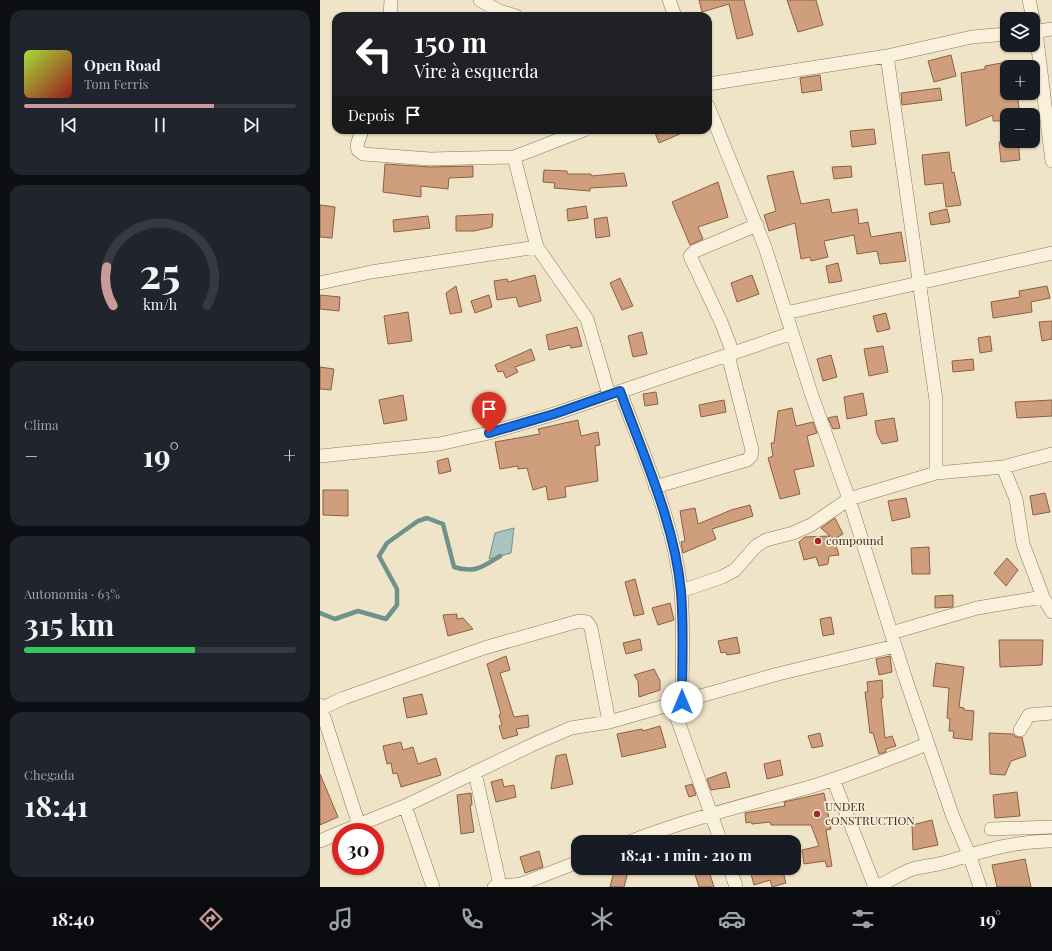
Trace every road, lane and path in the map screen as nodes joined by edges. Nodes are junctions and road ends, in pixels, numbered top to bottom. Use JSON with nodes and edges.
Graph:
{"nodes":[{"id":1,"x":391,"y":0,"type":"edge"},
{"id":2,"x":480,"y":0,"type":"edge"},
{"id":3,"x":669,"y":0,"type":"edge"},
{"id":4,"x":1029,"y":0,"type":"edge"},
{"id":5,"x":390,"y":12,"type":"edge"},
{"id":6,"x":502,"y":12,"type":"edge"},
{"id":7,"x":674,"y":12,"type":"edge"},
{"id":8,"x":1031,"y":12,"type":"edge"},
{"id":9,"x":1052,"y":29,"type":"edge"},
{"id":10,"x":1040,"y":31,"type":"edge"},
{"id":11,"x":1000,"y":35,"type":"edge"},
{"id":12,"x":1037,"y":52,"type":"edge"},
{"id":13,"x":887,"y":56,"type":"junction"},
{"id":14,"x":712,"y":83,"type":"edge"},
{"id":15,"x":712,"y":116,"type":"edge"},
{"id":16,"x":361,"y":134,"type":"edge"},
{"id":17,"x":574,"y":134,"type":"edge"},
{"id":18,"x":1051,"y":152,"type":"edge"},
{"id":19,"x":514,"y":157,"type":"junction"},
{"id":20,"x":757,"y":225,"type":"junction"},
{"id":21,"x":537,"y":247,"type":"junction"},
{"id":22,"x":1052,"y":254,"type":"edge"},
{"id":23,"x":920,"y":282,"type":"junction"},
{"id":24,"x":320,"y":283,"type":"edge"},
{"id":25,"x":786,"y":313,"type":"junction"},
{"id":26,"x":792,"y":333,"type":"junction"},
{"id":27,"x":730,"y":354,"type":"junction"},
{"id":28,"x":614,"y":393,"type":"junction"},
{"id":29,"x":1052,"y":454,"type":"edge"},
{"id":30,"x":320,"y":456,"type":"edge"},
{"id":31,"x":1003,"y":468,"type":"junction"},
{"id":32,"x":936,"y":473,"type":"junction"},
{"id":33,"x":655,"y":487,"type":"junction"},
{"id":34,"x":849,"y":499,"type":"junction"},
{"id":35,"x":681,"y":591,"type":"junction"},
{"id":36,"x":1043,"y":597,"type":"junction"},
{"id":37,"x":1052,"y":612,"type":"edge"},
{"id":38,"x":891,"y":633,"type":"junction"},
{"id":39,"x":895,"y":646,"type":"junction"},
{"id":40,"x":677,"y":703,"type":"junction"},
{"id":41,"x":321,"y":707,"type":"edge"},
{"id":42,"x":1052,"y":714,"type":"edge"},
{"id":43,"x":609,"y":722,"type":"junction"},
{"id":44,"x":1020,"y":730,"type":"dead end"},
{"id":45,"x":927,"y":744,"type":"junction"},
{"id":46,"x":475,"y":773,"type":"junction"},
{"id":47,"x":833,"y":779,"type":"junction"},
{"id":48,"x":405,"y":806,"type":"junction"},
{"id":49,"x":711,"y":814,"type":"junction"},
{"id":50,"x":358,"y":823,"type":"edge"},
{"id":51,"x":364,"y":823,"type":"edge"},
{"id":52,"x":1052,"y":827,"type":"edge"},
{"id":53,"x":991,"y":829,"type":"dead end"},
{"id":54,"x":650,"y":835,"type":"edge"},
{"id":55,"x":718,"y":835,"type":"edge"},
{"id":56,"x":332,"y":836,"type":"edge"},
{"id":57,"x":320,"y":841,"type":"edge"},
{"id":58,"x":1052,"y":841,"type":"edge"},
{"id":59,"x":969,"y":854,"type":"junction"},
{"id":60,"x":571,"y":865,"type":"edge"},
{"id":61,"x":732,"y":875,"type":"edge"},
{"id":62,"x":504,"y":886,"type":"edge"},
{"id":63,"x":433,"y":887,"type":"edge"},
{"id":64,"x":736,"y":887,"type":"edge"},
{"id":65,"x":876,"y":887,"type":"edge"},
{"id":66,"x":980,"y":887,"type":"edge"}],
"edges":[{"from":1,"to":5,"type":"street"},
{"from":2,"to":6,"type":"street"},
{"from":3,"to":7,"type":"street"},
{"from":4,"to":8,"type":"street"},
{"from":9,"to":10,"type":"street"},
{"from":11,"to":13,"type":"street"},
{"from":12,"to":18,"type":"street"},
{"from":13,"to":14,"type":"street"},
{"from":13,"to":23,"type":"street"},
{"from":15,"to":20,"type":"street"},
{"from":16,"to":19,"type":"street"},
{"from":17,"to":19,"type":"street"},
{"from":19,"to":21,"type":"street"},
{"from":20,"to":25,"type":"street"},
{"from":20,"to":27,"type":"street"},
{"from":21,"to":24,"type":"street"},
{"from":21,"to":28,"type":"street"},
{"from":22,"to":23,"type":"street"},
{"from":23,"to":25,"type":"street"},
{"from":23,"to":32,"type":"street"},
{"from":25,"to":26,"type":"street"},
{"from":26,"to":27,"type":"street"},
{"from":26,"to":34,"type":"street"},
{"from":27,"to":28,"type":"street"},
{"from":27,"to":33,"type":"street"},
{"from":28,"to":30,"type":"street"},
{"from":28,"to":33,"type":"street"},
{"from":29,"to":31,"type":"street"},
{"from":31,"to":32,"type":"street"},
{"from":31,"to":36,"type":"street"},
{"from":32,"to":34,"type":"street"},
{"from":33,"to":35,"type":"street"},
{"from":34,"to":35,"type":"street"},
{"from":34,"to":38,"type":"street"},
{"from":35,"to":40,"type":"street"},
{"from":36,"to":37,"type":"street"},
{"from":36,"to":38,"type":"street"},
{"from":38,"to":39,"type":"street"},
{"from":39,"to":40,"type":"street"},
{"from":39,"to":45,"type":"street"},
{"from":40,"to":43,"type":"street"},
{"from":40,"to":49,"type":"street"},
{"from":41,"to":43,"type":"street"},
{"from":41,"to":50,"type":"street"},
{"from":42,"to":44,"type":"street"},
{"from":43,"to":46,"type":"street"},
{"from":45,"to":47,"type":"street"},
{"from":45,"to":59,"type":"street"},
{"from":46,"to":48,"type":"street"},
{"from":46,"to":62,"type":"street"},
{"from":47,"to":49,"type":"street"},
{"from":47,"to":65,"type":"street"},
{"from":48,"to":51,"type":"street"},
{"from":48,"to":63,"type":"street"},
{"from":49,"to":54,"type":"street"},
{"from":49,"to":55,"type":"street"},
{"from":52,"to":53,"type":"street"},
{"from":56,"to":57,"type":"street"},
{"from":58,"to":59,"type":"street"},
{"from":59,"to":65,"type":"street"},
{"from":59,"to":66,"type":"street"},
{"from":60,"to":62,"type":"street"},
{"from":61,"to":64,"type":"street"}]}
